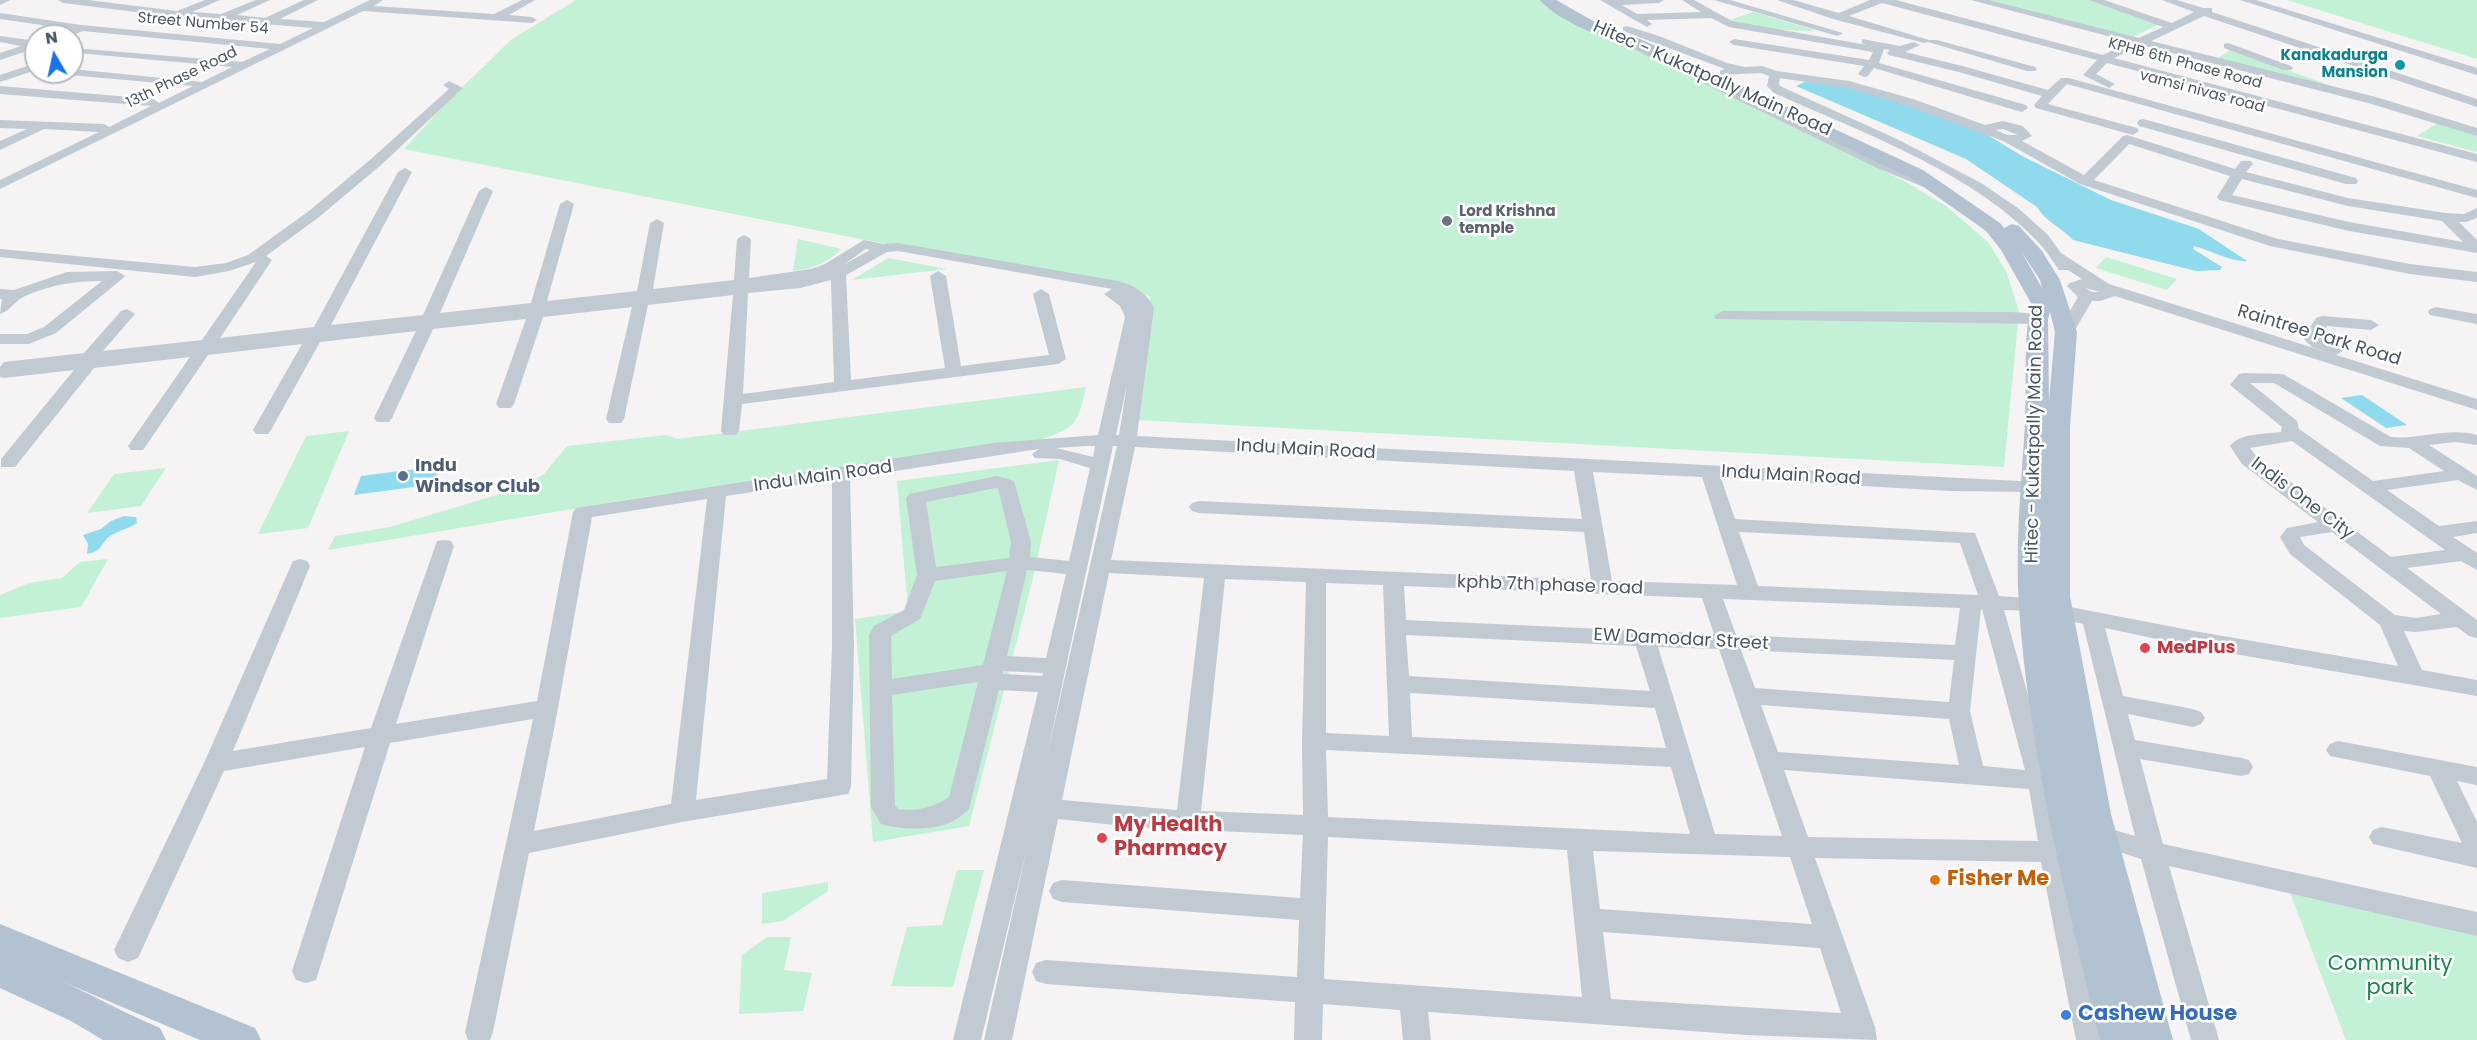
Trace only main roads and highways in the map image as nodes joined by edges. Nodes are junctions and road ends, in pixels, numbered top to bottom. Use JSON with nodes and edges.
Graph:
{"nodes":[{"id":1,"x":1547,"y":0,"type":"edge"},
{"id":2,"x":1558,"y":0,"type":"edge"},
{"id":3,"x":1572,"y":0,"type":"edge"},
{"id":4,"x":1590,"y":5,"type":"dead end"},
{"id":5,"x":1626,"y":31,"type":"junction"},
{"id":6,"x":2046,"y":608,"type":"junction"},
{"id":7,"x":0,"y":939,"type":"edge"},
{"id":8,"x":0,"y":971,"type":"edge"},
{"id":9,"x":147,"y":1040,"type":"edge"},
{"id":10,"x":242,"y":1040,"type":"edge"},
{"id":11,"x":2119,"y":1040,"type":"edge"},
{"id":12,"x":2154,"y":1040,"type":"edge"}],
"edges":[{"from":1,"to":5,"type":"main road","name":"Hitec - Kukatpally Main Road"},
{"from":2,"to":5,"type":"main road"},
{"from":3,"to":5,"type":"main road"},
{"from":4,"to":5,"type":"main road","name":"Hitec - Kukatpally Main Road"},
{"from":5,"to":6,"type":"main road","name":"Hitec - Kukatpally Main Road"},
{"from":5,"to":6,"type":"main road","name":"Hitec - Kukatpally Main Road"},
{"from":6,"to":11,"type":"main road","name":"Hitec - Kukatpally Main Road"},
{"from":6,"to":12,"type":"main road"},
{"from":7,"to":10,"type":"main road"},
{"from":8,"to":9,"type":"main road"}]}
